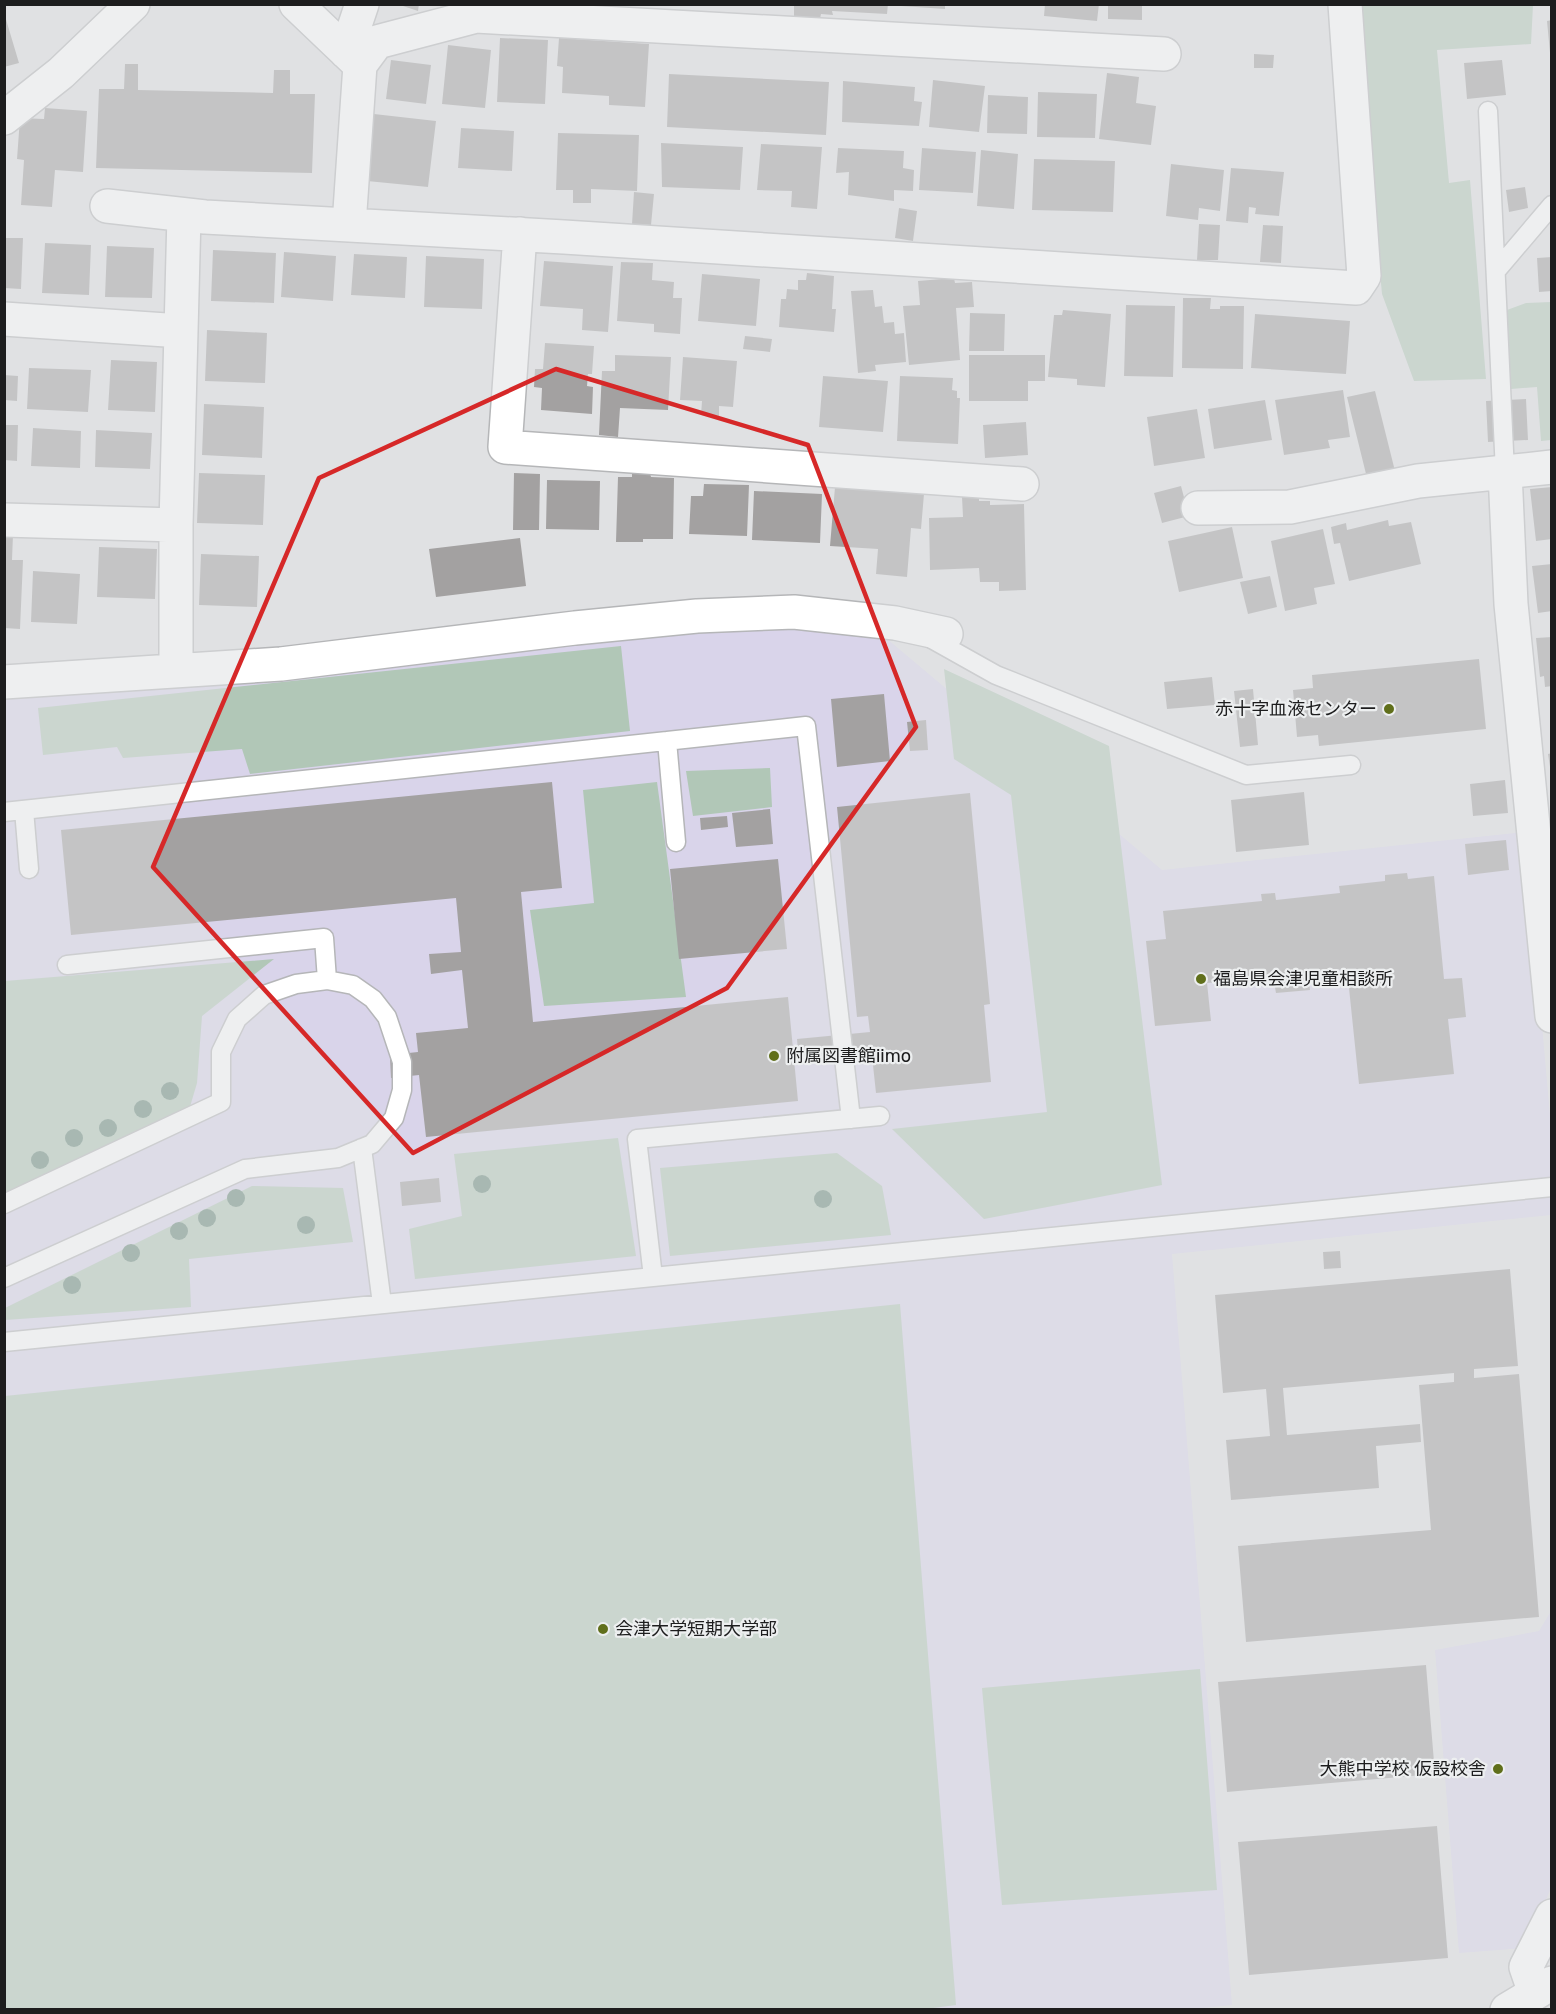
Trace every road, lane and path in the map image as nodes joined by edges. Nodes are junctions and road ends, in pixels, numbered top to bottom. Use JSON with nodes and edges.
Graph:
{"nodes":[{"id":1,"x":133,"y":4,"type":"edge"},
{"id":2,"x":296,"y":4,"type":"edge"},
{"id":3,"x":362,"y":4,"type":"edge"},
{"id":4,"x":1345,"y":4,"type":"edge"},
{"id":5,"x":1164,"y":54,"type":"dead end"},
{"id":6,"x":353,"y":58,"type":"junction"},
{"id":7,"x":1488,"y":111,"type":"dead end"},
{"id":8,"x":4,"y":118,"type":"edge"},
{"id":9,"x":1551,"y":205,"type":"edge"},
{"id":10,"x":107,"y":206,"type":"dead end"},
{"id":11,"x":184,"y":215,"type":"junction"},
{"id":12,"x":349,"y":225,"type":"junction"},
{"id":13,"x":520,"y":234,"type":"junction"},
{"id":14,"x":1496,"y":271,"type":"junction"},
{"id":15,"x":4,"y":319,"type":"edge"},
{"id":16,"x":181,"y":331,"type":"junction"},
{"id":17,"x":1551,"y":467,"type":"edge"},
{"id":18,"x":1505,"y":472,"type":"junction"},
{"id":19,"x":1022,"y":484,"type":"dead end"},
{"id":20,"x":1198,"y":508,"type":"dead end"},
{"id":21,"x":4,"y":520,"type":"edge"},
{"id":22,"x":176,"y":525,"type":"junction"},
{"id":23,"x":910,"y":627,"type":"junction"},
{"id":24,"x":946,"y":634,"type":"dead end"},
{"id":25,"x":176,"y":670,"type":"junction"},
{"id":26,"x":4,"y":681,"type":"edge"},
{"id":27,"x":1538,"y":734,"type":"edge"},
{"id":28,"x":667,"y":741,"type":"junction"},
{"id":29,"x":1351,"y":765,"type":"dead end"},
{"id":30,"x":24,"y":810,"type":"junction"},
{"id":31,"x":4,"y":812,"type":"edge"},
{"id":32,"x":1542,"y":825,"type":"edge"},
{"id":33,"x":676,"y":842,"type":"dead end"},
{"id":34,"x":28,"y":869,"type":"dead end"},
{"id":35,"x":68,"y":965,"type":"dead end"},
{"id":36,"x":327,"y":980,"type":"junction"},
{"id":37,"x":1551,"y":1016,"type":"edge"},
{"id":38,"x":880,"y":1116,"type":"dead end"},
{"id":39,"x":851,"y":1119,"type":"junction"},
{"id":40,"x":362,"y":1148,"type":"junction"},
{"id":41,"x":1551,"y":1188,"type":"edge"},
{"id":42,"x":4,"y":1204,"type":"edge"},
{"id":43,"x":652,"y":1277,"type":"junction"},
{"id":44,"x":4,"y":1278,"type":"edge"},
{"id":45,"x":382,"y":1304,"type":"junction"},
{"id":46,"x":4,"y":1342,"type":"edge"},
{"id":47,"x":1551,"y":1916,"type":"edge"},
{"id":48,"x":1524,"y":2000,"type":"edge"}],
"edges":[{"from":1,"to":8,"type":"street"},
{"from":2,"to":6,"type":"street"},
{"from":3,"to":6,"type":"street"},
{"from":4,"to":13,"type":"street"},
{"from":5,"to":6,"type":"street"},
{"from":6,"to":12,"type":"street"},
{"from":7,"to":14,"type":"lane"},
{"from":9,"to":14,"type":"lane"},
{"from":10,"to":11,"type":"street"},
{"from":11,"to":12,"type":"street"},
{"from":11,"to":16,"type":"street"},
{"from":12,"to":13,"type":"street"},
{"from":13,"to":19,"type":"street"},
{"from":14,"to":18,"type":"lane"},
{"from":15,"to":16,"type":"street"},
{"from":16,"to":22,"type":"street"},
{"from":17,"to":18,"type":"street"},
{"from":18,"to":20,"type":"street"},
{"from":18,"to":27,"type":"street"},
{"from":21,"to":22,"type":"street"},
{"from":22,"to":25,"type":"street"},
{"from":23,"to":24,"type":"street"},
{"from":23,"to":25,"type":"street"},
{"from":23,"to":29,"type":"lane"},
{"from":25,"to":26,"type":"street"},
{"from":27,"to":32,"type":"street"},
{"from":28,"to":30,"type":"lane"},
{"from":28,"to":33,"type":"lane"},
{"from":28,"to":39,"type":"lane"},
{"from":30,"to":31,"type":"lane"},
{"from":30,"to":34,"type":"lane"},
{"from":32,"to":37,"type":"street"},
{"from":35,"to":36,"type":"lane"},
{"from":36,"to":40,"type":"lane"},
{"from":36,"to":42,"type":"lane"},
{"from":38,"to":39,"type":"lane"},
{"from":39,"to":43,"type":"lane"},
{"from":40,"to":44,"type":"lane"},
{"from":40,"to":45,"type":"lane"},
{"from":41,"to":43,"type":"lane"},
{"from":43,"to":45,"type":"lane"},
{"from":45,"to":46,"type":"lane"},
{"from":47,"to":48,"type":"street"}]}
